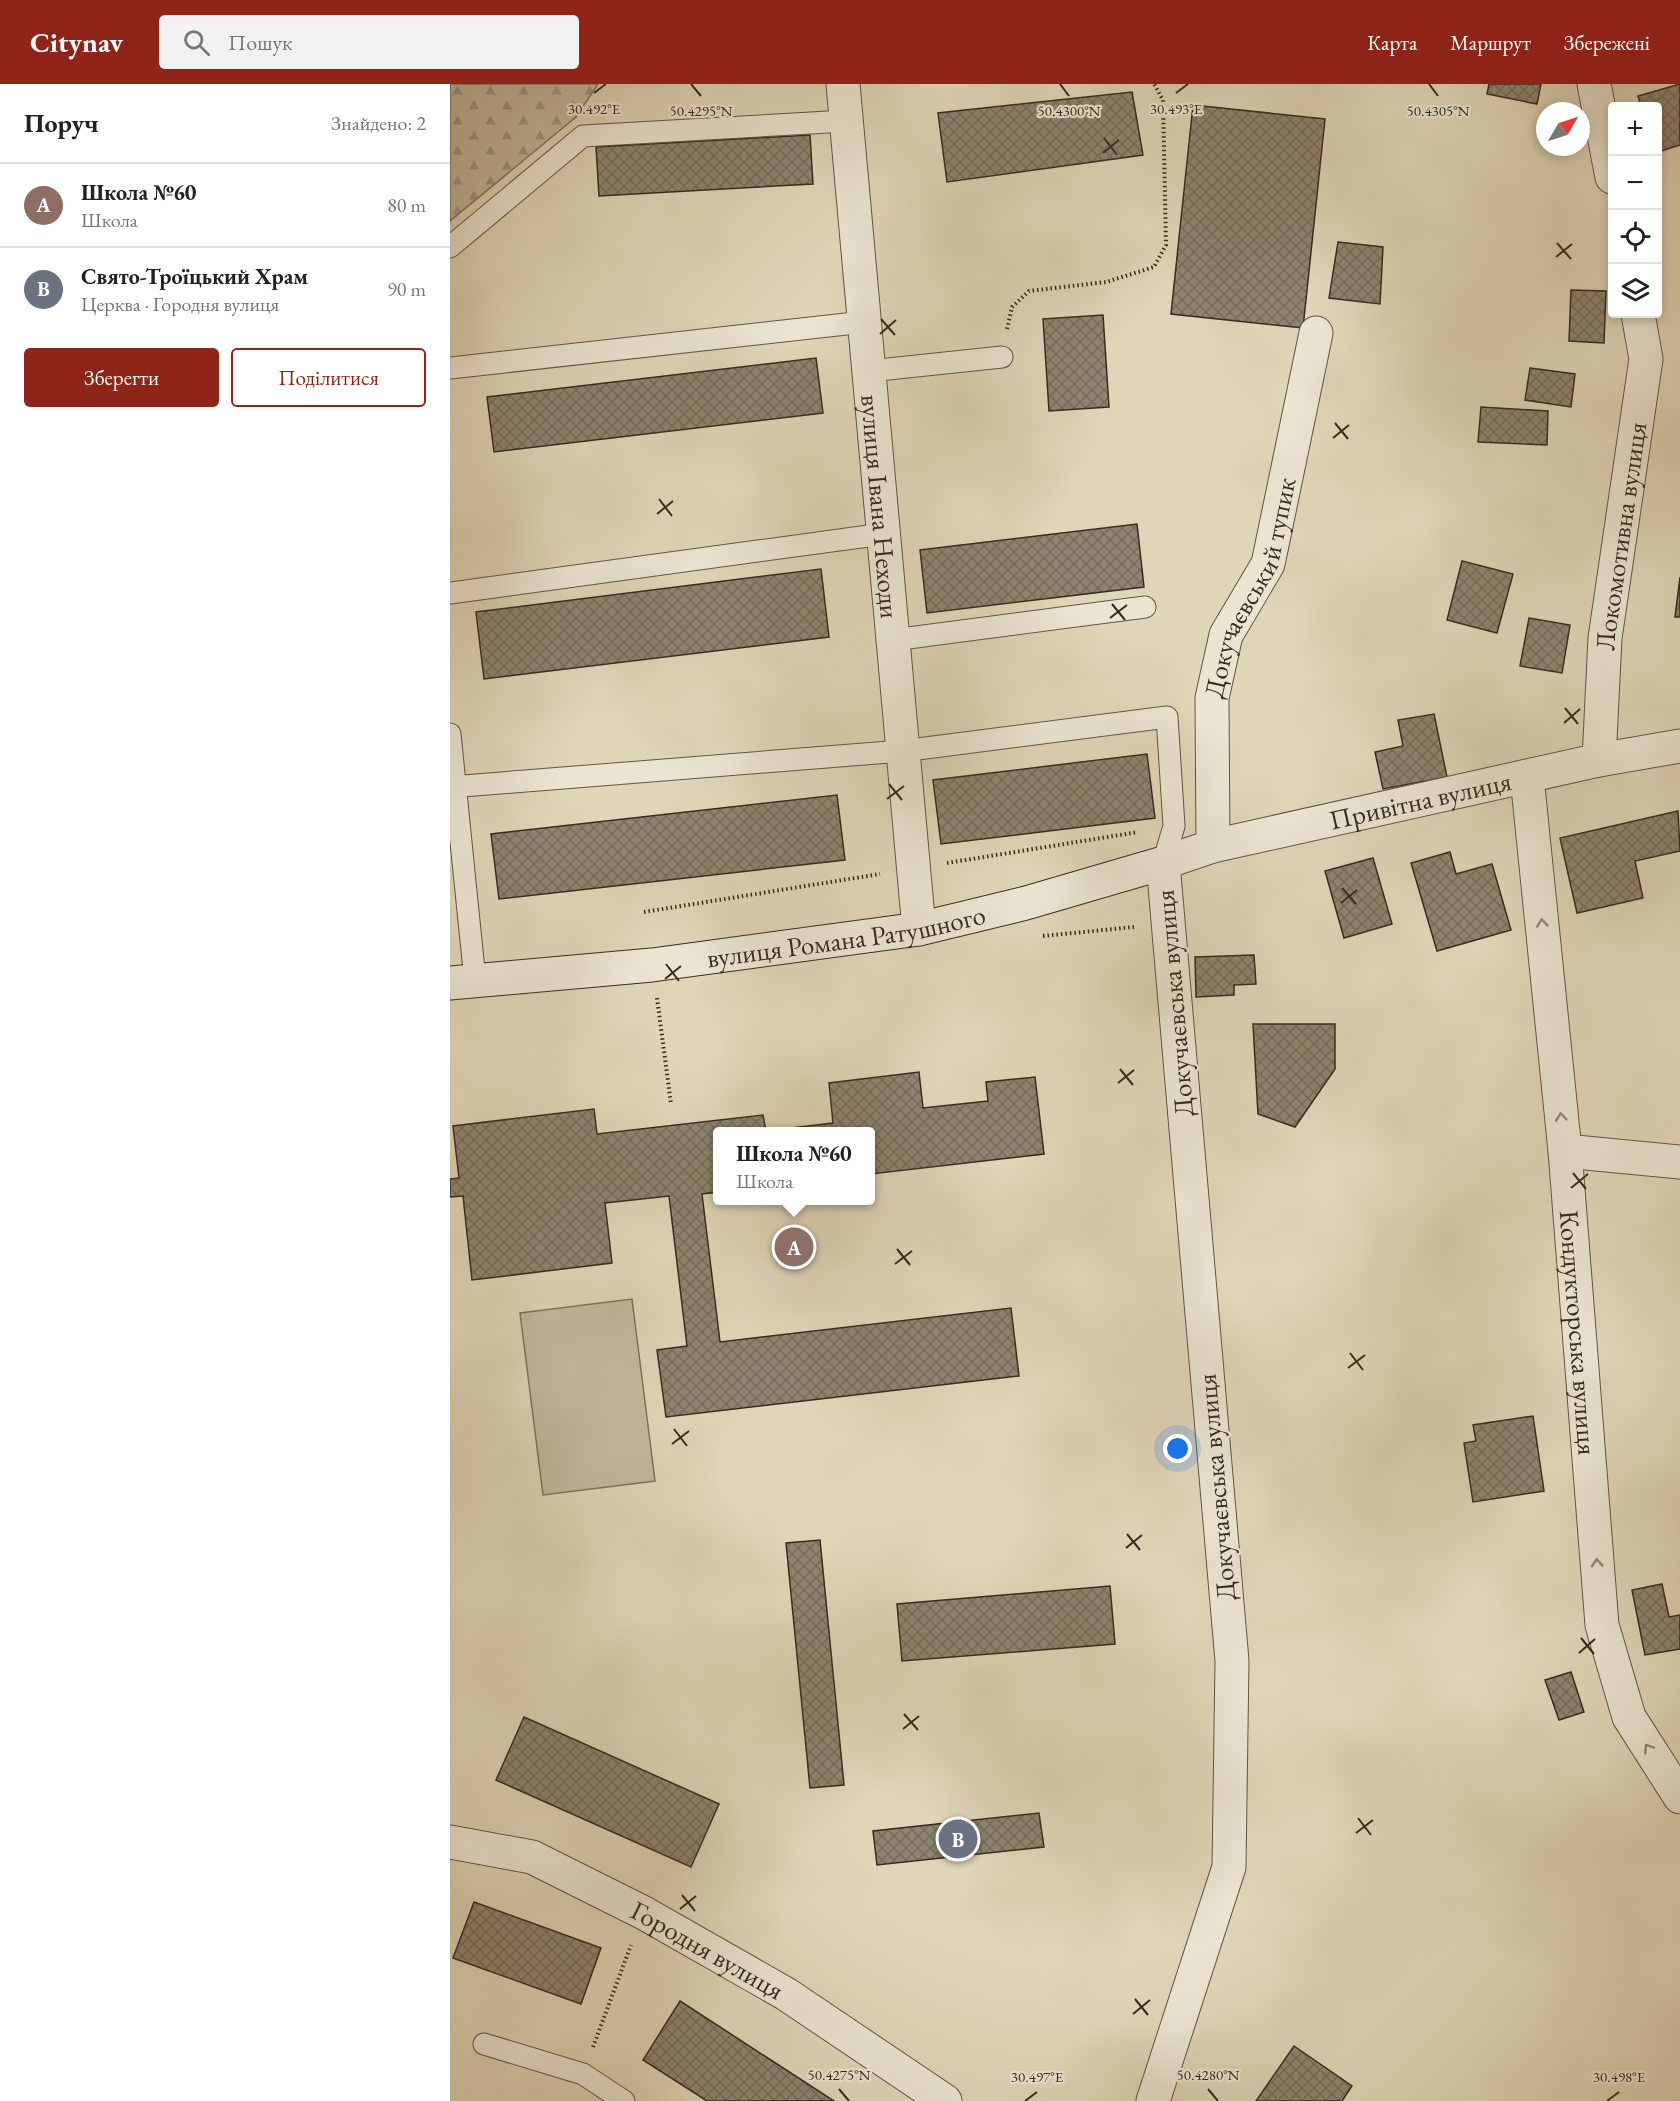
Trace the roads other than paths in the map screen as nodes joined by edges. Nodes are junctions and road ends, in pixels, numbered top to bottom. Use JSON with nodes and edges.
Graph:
{"nodes":[{"id":1,"x":843,"y":84,"type":"edge"},
{"id":2,"x":1594,"y":84,"type":"edge"},
{"id":3,"x":846,"y":122,"type":"junction"},
{"id":4,"x":1608,"y":156,"type":"edge"},
{"id":5,"x":450,"y":248,"type":"edge"},
{"id":6,"x":1639,"y":318,"type":"edge"},
{"id":7,"x":864,"y":322,"type":"junction"},
{"id":8,"x":1316,"y":333,"type":"dead end"},
{"id":9,"x":1002,"y":357,"type":"road end"},
{"id":10,"x":450,"y":368,"type":"edge"},
{"id":11,"x":869,"y":371,"type":"junction"},
{"id":12,"x":883,"y":534,"type":"junction"},
{"id":13,"x":450,"y":592,"type":"edge"},
{"id":14,"x":1145,"y":607,"type":"dead end"},
{"id":15,"x":893,"y":640,"type":"junction"},
{"id":16,"x":450,"y":734,"type":"edge"},
{"id":17,"x":1680,"y":746,"type":"edge"},
{"id":18,"x":902,"y":751,"type":"junction"},
{"id":19,"x":1599,"y":760,"type":"junction"},
{"id":20,"x":1527,"y":777,"type":"junction"},
{"id":21,"x":453,"y":787,"type":"edge"},
{"id":22,"x":1213,"y":846,"type":"junction"},
{"id":23,"x":1162,"y":863,"type":"junction"},
{"id":24,"x":919,"y":929,"type":"junction"},
{"id":25,"x":462,"y":982,"type":"edge"},
{"id":26,"x":1565,"y":1151,"type":"junction"},
{"id":27,"x":1680,"y":1162,"type":"edge"},
{"id":28,"x":1680,"y":1797,"type":"edge"},
{"id":29,"x":450,"y":1842,"type":"edge"},
{"id":30,"x":484,"y":2044,"type":"dead end"},
{"id":31,"x":912,"y":2091,"type":"edge"},
{"id":32,"x":624,"y":2101,"type":"edge"},
{"id":33,"x":945,"y":2101,"type":"edge"},
{"id":34,"x":1153,"y":2101,"type":"edge"}],
"edges":[{"from":1,"to":3,"type":"street","name":"вулиця Івана Неходи"},
{"from":2,"to":4,"type":"street"},
{"from":3,"to":5,"type":"lane"},
{"from":3,"to":7,"type":"street","name":"вулиця Івана Неходи"},
{"from":6,"to":19,"type":"street","name":"Локомотивна вулиця"},
{"from":7,"to":10,"type":"lane"},
{"from":7,"to":11,"type":"street","name":"вулиця Івана Неходи"},
{"from":8,"to":22,"type":"street","name":"Докучаєвський тупик"},
{"from":9,"to":11,"type":"lane"},
{"from":11,"to":12,"type":"street","name":"вулиця Івана Неходи"},
{"from":12,"to":13,"type":"lane"},
{"from":12,"to":15,"type":"street","name":"вулиця Івана Неходи"},
{"from":14,"to":15,"type":"lane"},
{"from":15,"to":18,"type":"street","name":"вулиця Івана Неходи"},
{"from":16,"to":21,"type":"lane"},
{"from":17,"to":19,"type":"street","name":"Привітна вулиця"},
{"from":18,"to":21,"type":"lane"},
{"from":18,"to":23,"type":"lane"},
{"from":18,"to":24,"type":"street","name":"вулиця Івана Неходи"},
{"from":19,"to":20,"type":"street","name":"Привітна вулиця"},
{"from":20,"to":22,"type":"street","name":"Привітна вулиця"},
{"from":26,"to":20,"type":"street","name":"Кондукторська вулиця","one_way":true},
{"from":21,"to":25,"type":"lane"},
{"from":22,"to":23,"type":"street","name":"Привітна вулиця"},
{"from":23,"to":24,"type":"street","name":"вулиця Романа Ратушного"},
{"from":23,"to":34,"type":"street","name":"Докучаєвська вулиця"},
{"from":24,"to":25,"type":"street","name":"вулиця Романа Ратушного"},
{"from":26,"to":27,"type":"street"},
{"from":28,"to":26,"type":"street","name":"Кондукторська вулиця","one_way":true},
{"from":29,"to":31,"type":"street","name":"Городня вулиця"},
{"from":30,"to":32,"type":"lane"},
{"from":31,"to":33,"type":"street","name":"Городня вулиця"}]}
